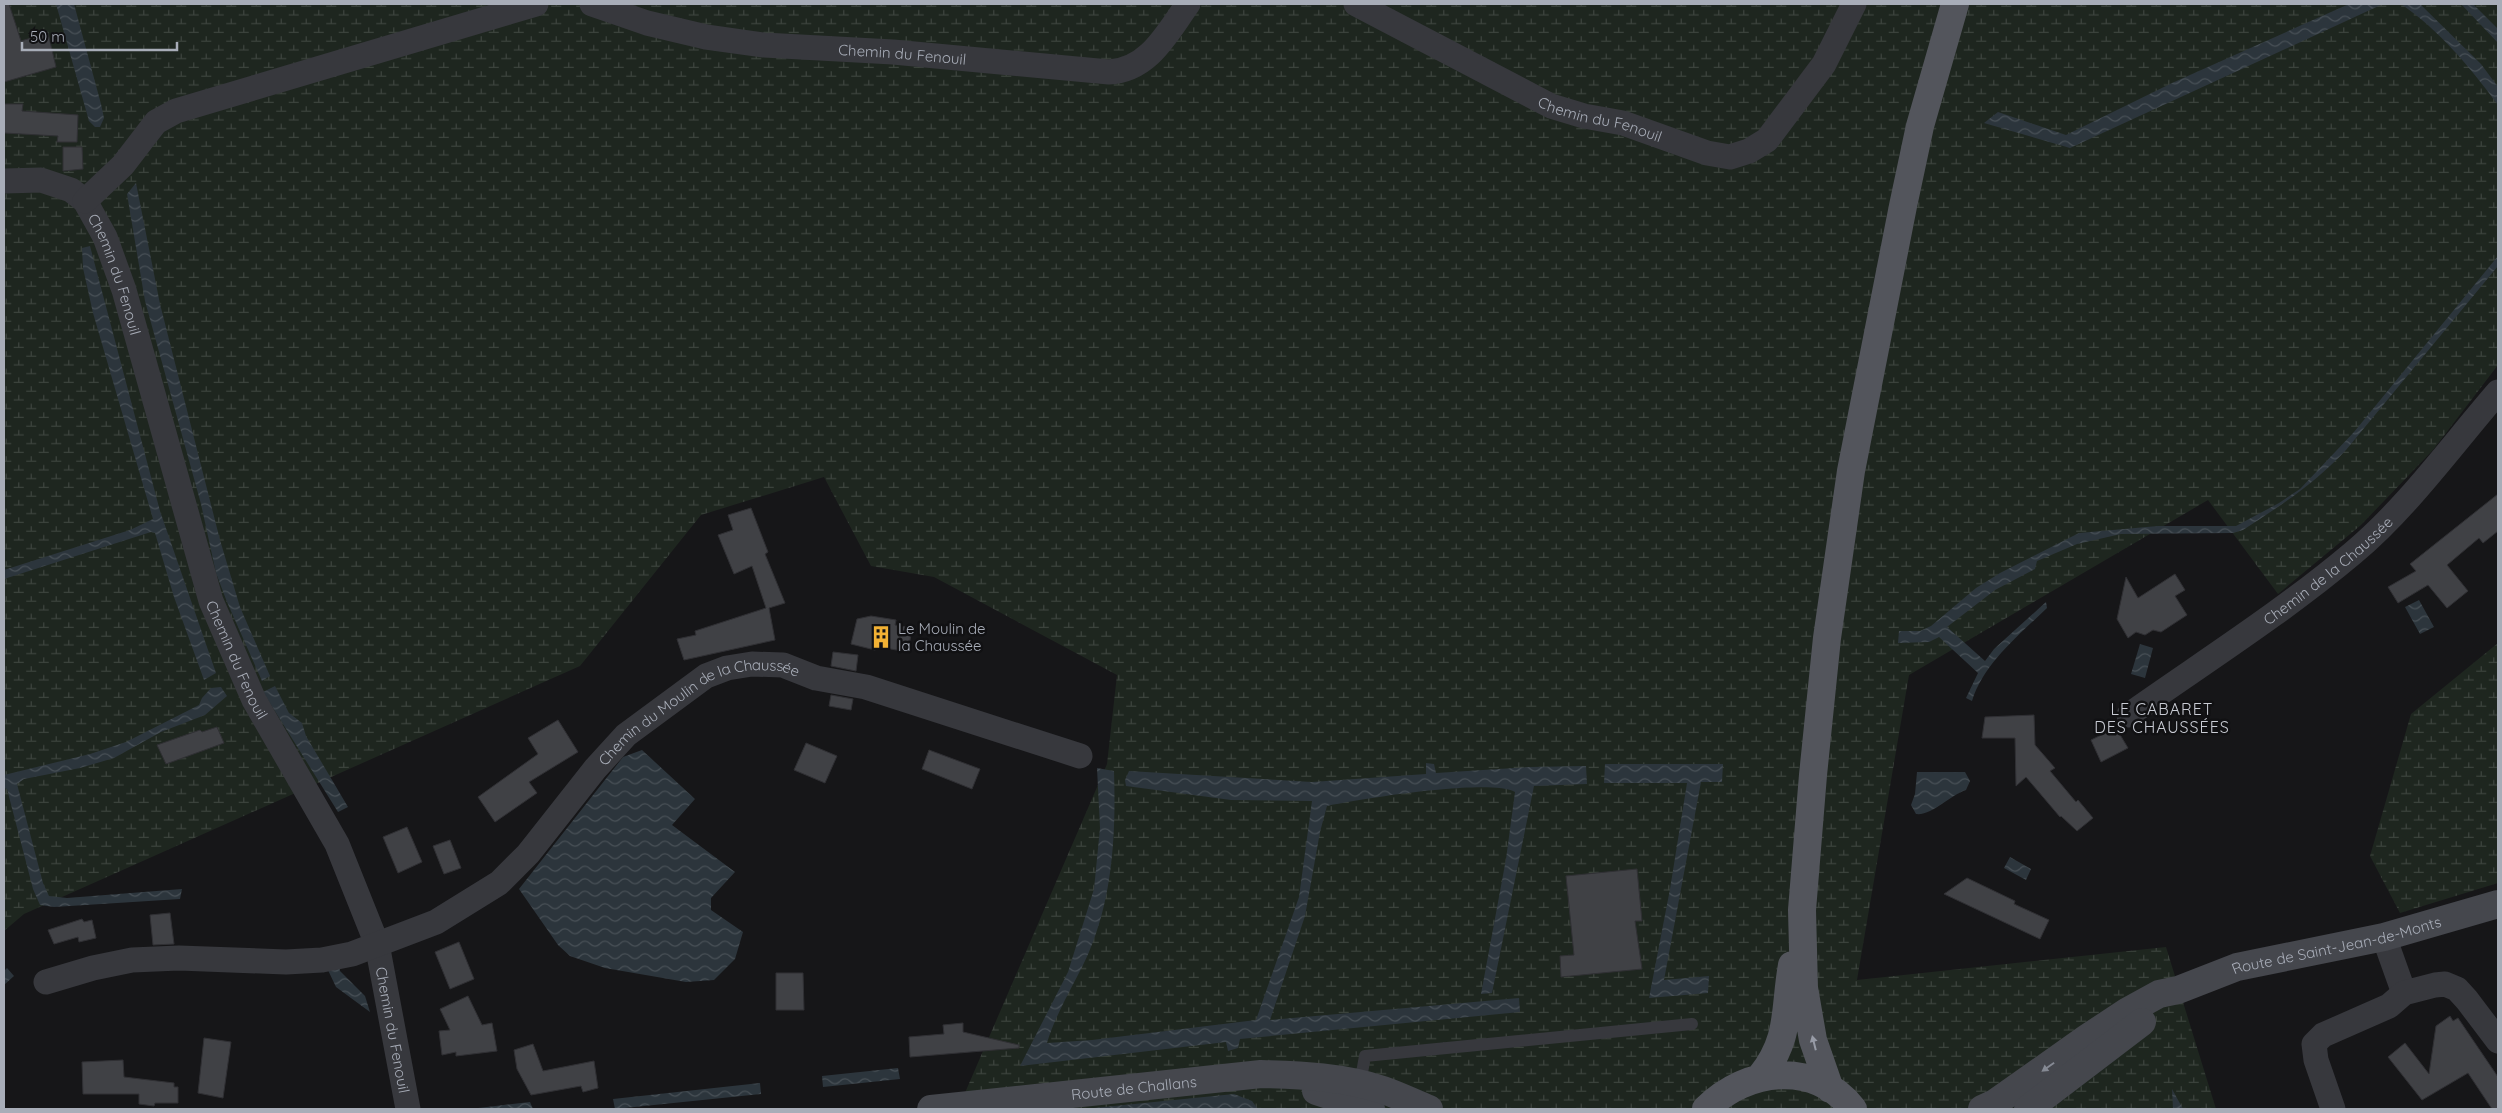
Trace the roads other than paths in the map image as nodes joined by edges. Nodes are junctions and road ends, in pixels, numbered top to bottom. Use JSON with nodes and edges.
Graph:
{"nodes":[{"id":1,"x":536,"y":4,"type":"edge"},
{"id":2,"x":592,"y":4,"type":"edge"},
{"id":3,"x":1188,"y":4,"type":"edge"},
{"id":4,"x":1356,"y":4,"type":"edge"},
{"id":5,"x":1854,"y":4,"type":"edge"},
{"id":6,"x":1955,"y":4,"type":"edge"},
{"id":7,"x":4,"y":181,"type":"edge"},
{"id":8,"x":85,"y":201,"type":"junction"},
{"id":9,"x":2498,"y":392,"type":"edge"},
{"id":10,"x":2129,"y":715,"type":"dead end"},
{"id":11,"x":1080,"y":756,"type":"dead end"},
{"id":12,"x":2498,"y":904,"type":"edge"},
{"id":13,"x":1802,"y":910,"type":"junction"},
{"id":14,"x":2384,"y":937,"type":"junction"},
{"id":15,"x":377,"y":944,"type":"junction"},
{"id":16,"x":46,"y":982,"type":"dead end"},
{"id":17,"x":2404,"y":993,"type":"junction"},
{"id":18,"x":1692,"y":1024,"type":"dead end"},
{"id":19,"x":2498,"y":1041,"type":"edge"},
{"id":20,"x":2092,"y":1047,"type":"junction"},
{"id":21,"x":1761,"y":1076,"type":"junction"},
{"id":22,"x":1216,"y":1078,"type":"junction"},
{"id":23,"x":1360,"y":1084,"type":"junction"},
{"id":24,"x":1830,"y":1089,"type":"junction"},
{"id":25,"x":408,"y":1109,"type":"edge"},
{"id":26,"x":931,"y":1109,"type":"edge"},
{"id":27,"x":1371,"y":1109,"type":"edge"},
{"id":28,"x":1429,"y":1109,"type":"edge"},
{"id":29,"x":1706,"y":1109,"type":"edge"},
{"id":30,"x":1853,"y":1109,"type":"edge"},
{"id":31,"x":1982,"y":1109,"type":"edge"},
{"id":32,"x":2028,"y":1109,"type":"edge"},
{"id":33,"x":2333,"y":1109,"type":"edge"}],
"edges":[{"from":1,"to":8,"type":"street","name":"Chemin du Fenouil"},
{"from":2,"to":3,"type":"street","name":"Chemin du Fenouil"},
{"from":4,"to":5,"type":"street","name":"Chemin du Fenouil"},
{"from":6,"to":13,"type":"main road"},
{"from":7,"to":8,"type":"street","name":"Chemin du Fenouil"},
{"from":8,"to":15,"type":"street","name":"Chemin du Fenouil"},
{"from":9,"to":10,"type":"street","name":"Chemin de la Chaussée"},
{"from":11,"to":15,"type":"street","name":"Chemin du Moulin de la Chaussée"},
{"from":12,"to":14,"type":"main road","name":"Route de Saint-Jean-de-Monts"},
{"from":13,"to":21,"type":"main road"},
{"from":24,"to":13,"type":"main road","one_way":true},
{"from":14,"to":17,"type":"street"},
{"from":14,"to":20,"type":"main road","name":"Route de Saint-Jean-de-Monts"},
{"from":15,"to":16,"type":"street","name":"Chemin du Moulin de la Chaussée"},
{"from":15,"to":25,"type":"street","name":"Chemin du Fenouil"},
{"from":17,"to":19,"type":"street"},
{"from":17,"to":33,"type":"street"},
{"from":18,"to":23,"type":"lane"},
{"from":20,"to":31,"type":"main road","one_way":true},
{"from":20,"to":32,"type":"main road"},
{"from":21,"to":24,"type":"main road"},
{"from":21,"to":29,"type":"main road"},
{"from":22,"to":23,"type":"main road","name":"Route de Challans"},
{"from":22,"to":26,"type":"main road","name":"Route de Challans"},
{"from":22,"to":27,"type":"main road","name":"Route de Challans"},
{"from":23,"to":28,"type":"main road","name":"Route de Challans"},
{"from":24,"to":30,"type":"main road"}]}
